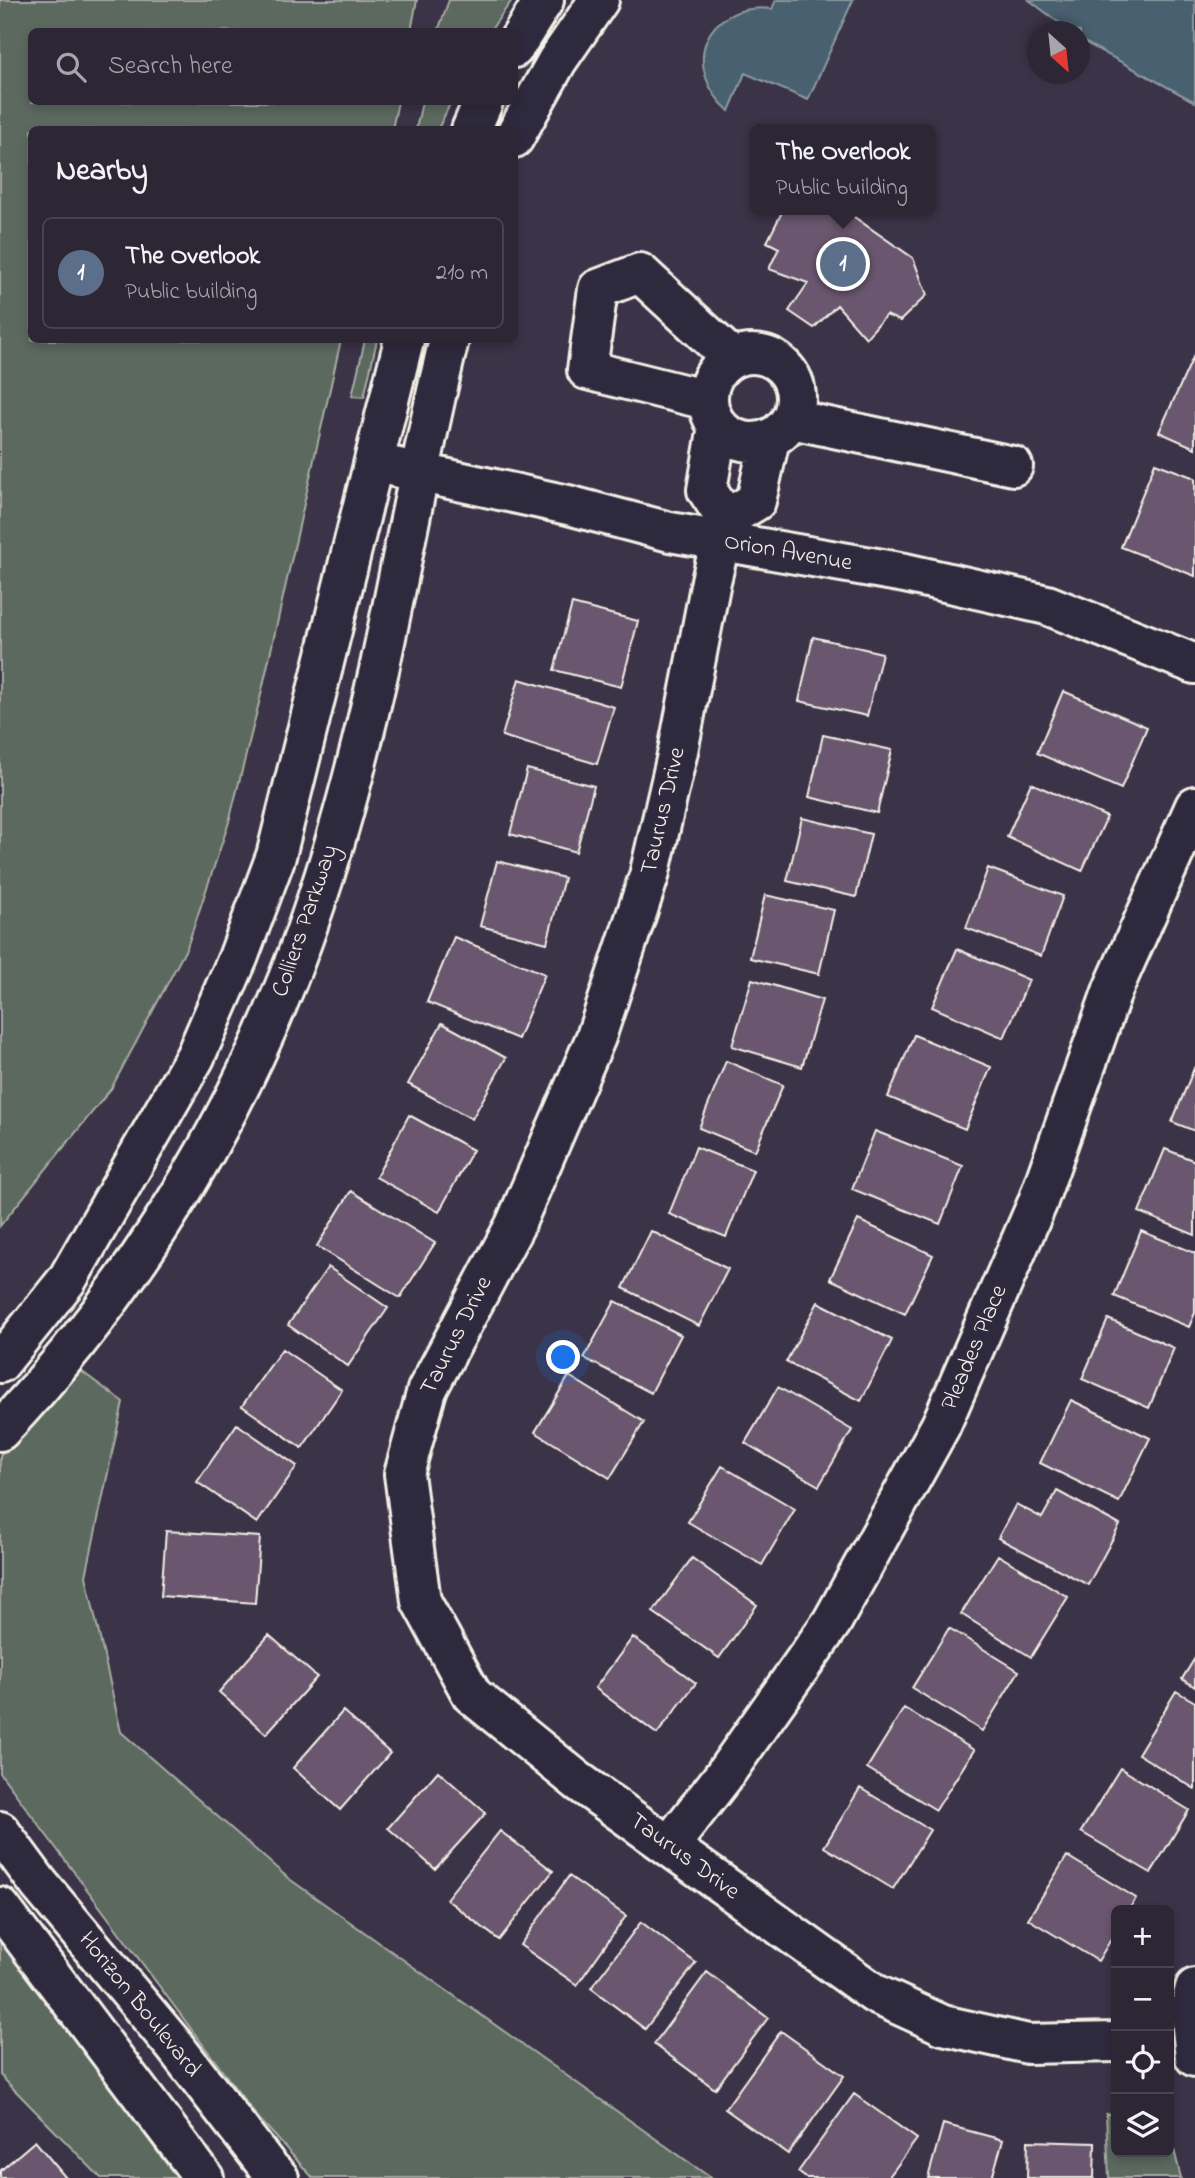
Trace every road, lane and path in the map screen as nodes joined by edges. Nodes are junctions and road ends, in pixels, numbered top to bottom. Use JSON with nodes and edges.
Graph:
{"nodes":[{"id":1,"x":544,"y":0,"type":"edge"},
{"id":2,"x":599,"y":0,"type":"edge"},
{"id":3,"x":518,"y":42,"type":"edge"},
{"id":4,"x":483,"y":105,"type":"edge"},
{"id":5,"x":473,"y":126,"type":"edge"},
{"id":6,"x":518,"y":131,"type":"edge"},
{"id":7,"x":403,"y":343,"type":"edge"},
{"id":8,"x":448,"y":343,"type":"edge"},
{"id":9,"x":732,"y":358,"type":"junction"},
{"id":10,"x":713,"y":413,"type":"junction"},
{"id":11,"x":781,"y":429,"type":"junction"},
{"id":12,"x":374,"y":462,"type":"junction"},
{"id":13,"x":1013,"y":466,"type":"dead end"},
{"id":14,"x":418,"y":472,"type":"junction"},
{"id":15,"x":723,"y":531,"type":"junction"},
{"id":16,"x":1195,"y":664,"type":"edge"},
{"id":17,"x":1195,"y":806,"type":"edge"},
{"id":18,"x":0,"y":1363,"type":"edge"},
{"id":19,"x":0,"y":1431,"type":"edge"},
{"id":20,"x":0,"y":1831,"type":"edge"},
{"id":21,"x":669,"y":1846,"type":"junction"},
{"id":22,"x":0,"y":1907,"type":"edge"},
{"id":23,"x":1195,"y":1989,"type":"edge"},
{"id":24,"x":1111,"y":2042,"type":"edge"},
{"id":25,"x":1186,"y":2047,"type":"edge"},
{"id":26,"x":204,"y":2178,"type":"edge"},
{"id":27,"x":279,"y":2178,"type":"edge"}],
"edges":[{"from":1,"to":3,"type":"street"},
{"from":2,"to":6,"type":"street"},
{"from":4,"to":5,"type":"street"},
{"from":7,"to":12,"type":"street","name":"Colliers Parkway"},
{"from":8,"to":14,"type":"street","name":"Colliers Parkway"},
{"from":9,"to":10,"type":"street"},
{"from":9,"to":10,"type":"street"},
{"from":9,"to":11,"type":"street"},
{"from":10,"to":11,"type":"street"},
{"from":10,"to":15,"type":"street"},
{"from":11,"to":13,"type":"street"},
{"from":11,"to":15,"type":"street"},
{"from":12,"to":14,"type":"street","name":"Orion Avenue"},
{"from":12,"to":18,"type":"street","name":"Colliers Parkway"},
{"from":14,"to":15,"type":"street","name":"Orion Avenue"},
{"from":14,"to":19,"type":"street","name":"Colliers Parkway"},
{"from":15,"to":16,"type":"street","name":"Orion Avenue"},
{"from":15,"to":21,"type":"street","name":"Taurus Drive"},
{"from":17,"to":21,"type":"street","name":"Pleades Place"},
{"from":20,"to":27,"type":"street","name":"Horizon Boulevard"},
{"from":21,"to":24,"type":"street","name":"Taurus Drive"},
{"from":22,"to":26,"type":"street","name":"Horizon Boulevard"},
{"from":23,"to":25,"type":"street"}]}
